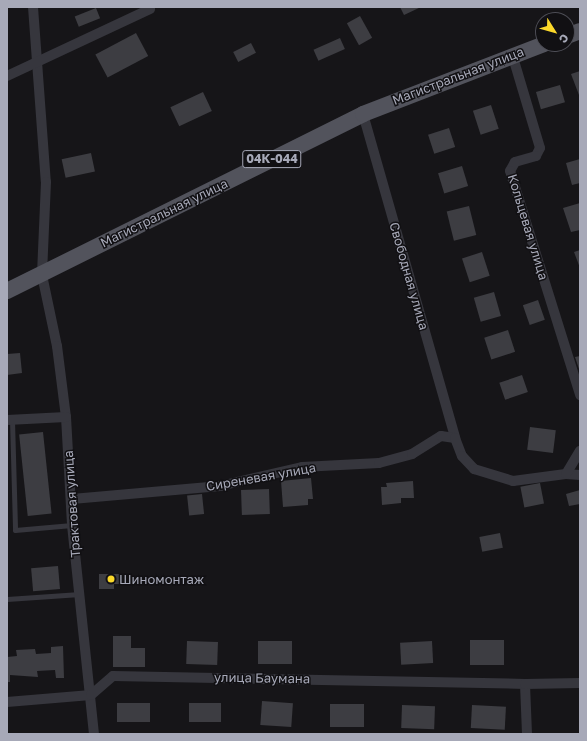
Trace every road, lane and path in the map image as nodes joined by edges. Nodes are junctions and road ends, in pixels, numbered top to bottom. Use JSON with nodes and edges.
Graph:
{"nodes":[{"id":1,"x":33,"y":7,"type":"edge"},
{"id":2,"x":150,"y":9,"type":"dead end"},
{"id":3,"x":535,"y":47,"type":"edge"},
{"id":4,"x":512,"y":54,"type":"junction"},
{"id":5,"x":36,"y":62,"type":"junction"},
{"id":6,"x":7,"y":76,"type":"edge"},
{"id":7,"x":363,"y":114,"type":"junction"},
{"id":8,"x":42,"y":274,"type":"junction"},
{"id":9,"x":7,"y":291,"type":"edge"},
{"id":10,"x":580,"y":394,"type":"edge"},
{"id":11,"x":66,"y":417,"type":"junction"},
{"id":12,"x":9,"y":420,"type":"edge"},
{"id":13,"x":455,"y":438,"type":"junction"},
{"id":14,"x":580,"y":451,"type":"edge"},
{"id":15,"x":566,"y":474,"type":"junction"},
{"id":16,"x":580,"y":475,"type":"edge"},
{"id":17,"x":72,"y":499,"type":"junction"},
{"id":18,"x":72,"y":525,"type":"junction"},
{"id":19,"x":80,"y":594,"type":"junction"},
{"id":20,"x":7,"y":599,"type":"edge"},
{"id":21,"x":580,"y":683,"type":"edge"},
{"id":22,"x":525,"y":684,"type":"junction"},
{"id":23,"x":91,"y":695,"type":"junction"},
{"id":24,"x":7,"y":702,"type":"edge"},
{"id":25,"x":94,"y":734,"type":"edge"},
{"id":26,"x":527,"y":734,"type":"edge"}],
"edges":[{"from":1,"to":5,"type":"street","name":"Трактовая улица"},
{"from":2,"to":5,"type":"street"},
{"from":3,"to":4,"type":"main road","name":"Магистральная улица","number":"04К-044"},
{"from":4,"to":7,"type":"main road","name":"Магистральная улица","number":"04К-044"},
{"from":4,"to":10,"type":"street","name":"Кольцевая улица"},
{"from":5,"to":6,"type":"street"},
{"from":5,"to":8,"type":"street","name":"Трактовая улица"},
{"from":7,"to":8,"type":"main road","name":"Магистральная улица","number":"04К-044"},
{"from":7,"to":13,"type":"street","name":"Свободная улица"},
{"from":8,"to":9,"type":"main road","name":"Магистральная улица","number":"04К-044"},
{"from":8,"to":11,"type":"street","name":"Трактовая улица"},
{"from":11,"to":12,"type":"street"},
{"from":11,"to":17,"type":"street","name":"Трактовая улица"},
{"from":12,"to":18,"type":"lane"},
{"from":13,"to":15,"type":"street"},
{"from":13,"to":17,"type":"street","name":"Сиреневая улица"},
{"from":14,"to":15,"type":"street"},
{"from":15,"to":16,"type":"street"},
{"from":17,"to":18,"type":"street","name":"Трактовая улица"},
{"from":18,"to":19,"type":"street","name":"Трактовая улица"},
{"from":19,"to":20,"type":"lane"},
{"from":19,"to":23,"type":"street","name":"Трактовая улица"},
{"from":21,"to":22,"type":"street","name":"улица Баумана"},
{"from":22,"to":23,"type":"street","name":"улица Баумана"},
{"from":22,"to":26,"type":"street"},
{"from":23,"to":24,"type":"street"},
{"from":23,"to":25,"type":"street","name":"Трактовая улица"}]}
